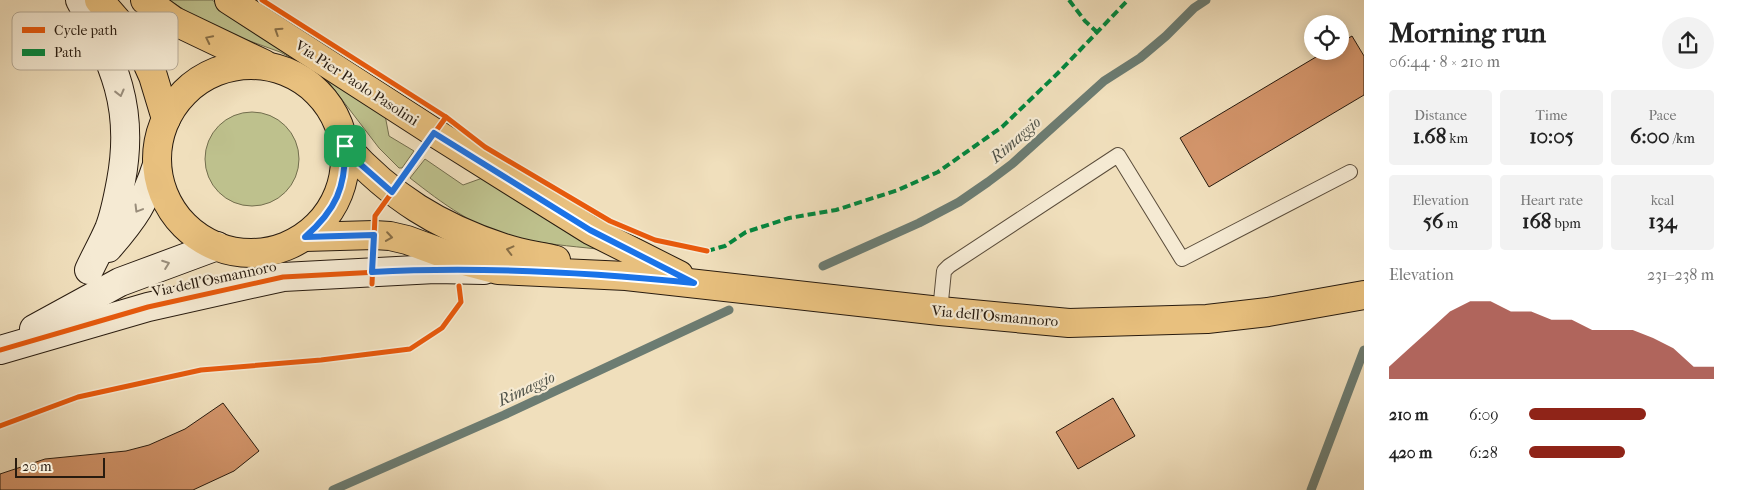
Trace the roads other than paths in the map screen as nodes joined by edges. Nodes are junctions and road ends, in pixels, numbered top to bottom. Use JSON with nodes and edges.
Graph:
{"nodes":[{"id":1,"x":80,"y":0,"type":"edge"},
{"id":2,"x":99,"y":0,"type":"edge"},
{"id":3,"x":145,"y":0,"type":"edge"},
{"id":4,"x":229,"y":0,"type":"edge"},
{"id":5,"x":86,"y":12,"type":"edge"},
{"id":6,"x":109,"y":12,"type":"edge"},
{"id":7,"x":162,"y":12,"type":"edge"},
{"id":8,"x":178,"y":23,"type":"edge"},
{"id":9,"x":270,"y":67,"type":"junction"},
{"id":10,"x":114,"y":70,"type":"edge"},
{"id":11,"x":150,"y":70,"type":"edge"},
{"id":12,"x":166,"y":119,"type":"junction"},
{"id":13,"x":345,"y":146,"type":"junction"},
{"id":14,"x":157,"y":164,"type":"junction"},
{"id":15,"x":1350,"y":172,"type":"dead end"},
{"id":16,"x":305,"y":237,"type":"junction"},
{"id":17,"x":217,"y":246,"type":"junction"},
{"id":18,"x":89,"y":270,"type":"junction"},
{"id":19,"x":498,"y":270,"type":"junction"},
{"id":20,"x":626,"y":276,"type":"junction"},
{"id":21,"x":694,"y":283,"type":"junction"},
{"id":22,"x":1357,"y":296,"type":"edge"},
{"id":23,"x":940,"y":311,"type":"junction"},
{"id":24,"x":48,"y":320,"type":"junction"},
{"id":25,"x":0,"y":350,"type":"edge"}],
"edges":[{"from":1,"to":5,"type":"street","one_way":true},
{"from":2,"to":6,"type":"main road"},
{"from":7,"to":3,"type":"main road","one_way":true},
{"from":21,"to":4,"type":"main road","name":"Via Pier Paolo Pasolini","one_way":true},
{"from":9,"to":8,"type":"main road","one_way":true},
{"from":9,"to":12,"type":"main road","name":"Via dell'Osmannoro"},
{"from":9,"to":13,"type":"main road","name":"Via dell'Osmannoro"},
{"from":10,"to":18,"type":"street","one_way":true},
{"from":11,"to":12,"type":"main road"},
{"from":12,"to":14,"type":"main road","name":"Via dell'Osmannoro"},
{"from":13,"to":16,"type":"main road","name":"Via dell'Osmannoro"},
{"from":20,"to":13,"type":"main road","name":"Via dell'Osmannoro","one_way":true},
{"from":14,"to":17,"type":"main road","name":"Via dell'Osmannoro"},
{"from":14,"to":18,"type":"street","name":"Via dell'Osmannoro","one_way":true},
{"from":15,"to":23,"type":"lane"},
{"from":16,"to":17,"type":"main road","name":"Via dell'Osmannoro"},
{"from":16,"to":19,"type":"main road","name":"Via dell'Osmannoro","one_way":true},
{"from":24,"to":17,"type":"street","name":"Via dell'Osmannoro","one_way":true},
{"from":18,"to":24,"type":"street","name":"Via dell'Osmannoro"},
{"from":19,"to":20,"type":"main road","name":"Via dell'Osmannoro"},
{"from":19,"to":25,"type":"street","name":"Via dell'Osmannoro"},
{"from":20,"to":21,"type":"main road","name":"Via dell'Osmannoro"},
{"from":21,"to":23,"type":"main road","name":"Via dell'Osmannoro"},
{"from":22,"to":23,"type":"main road","name":"Via dell'Osmannoro"},
{"from":24,"to":25,"type":"street","name":"Via dell'Osmannoro"}]}
